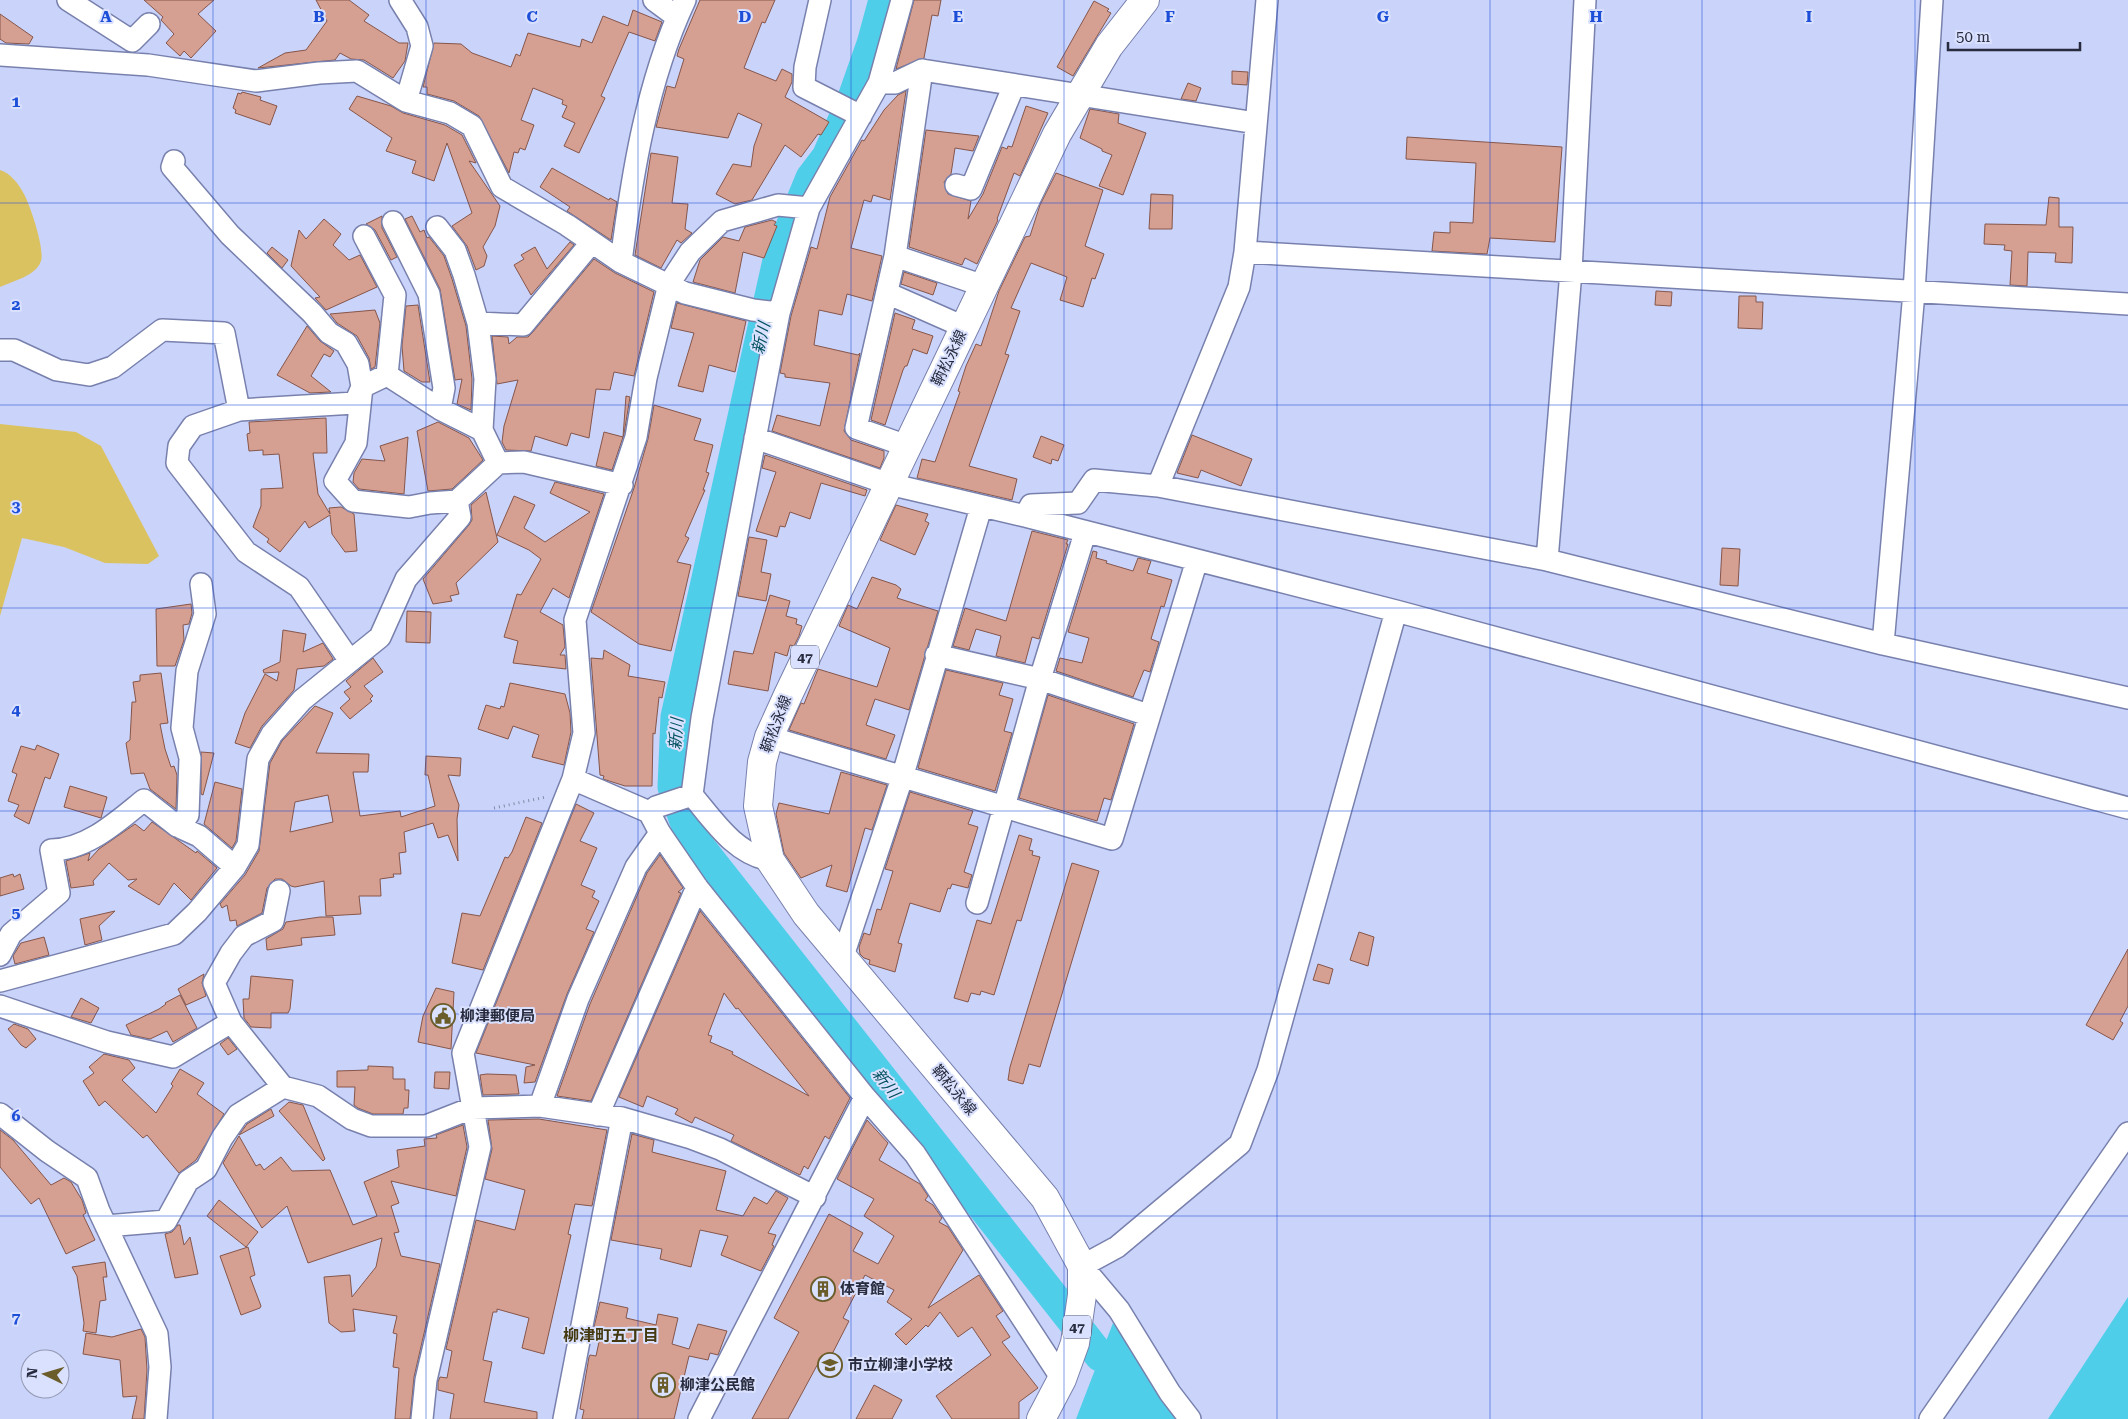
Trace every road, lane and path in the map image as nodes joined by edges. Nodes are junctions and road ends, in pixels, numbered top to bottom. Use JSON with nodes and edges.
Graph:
{"nodes":[{"id":1,"x":68,"y":0,"type":"edge"},
{"id":2,"x":400,"y":0,"type":"edge"},
{"id":3,"x":654,"y":0,"type":"edge"},
{"id":4,"x":820,"y":0,"type":"edge"},
{"id":5,"x":902,"y":0,"type":"edge"},
{"id":6,"x":1145,"y":0,"type":"edge"},
{"id":7,"x":1267,"y":0,"type":"edge"},
{"id":8,"x":1585,"y":0,"type":"edge"},
{"id":9,"x":1932,"y":0,"type":"edge"},
{"id":10,"x":681,"y":9,"type":"edge"},
{"id":11,"x":149,"y":24,"type":"dead end"},
{"id":12,"x":0,"y":55,"type":"edge"},
{"id":13,"x":922,"y":70,"type":"junction"},
{"id":14,"x":879,"y":83,"type":"junction"},
{"id":15,"x":1014,"y":85,"type":"junction"},
{"id":16,"x":1079,"y":96,"type":"junction"},
{"id":17,"x":406,"y":101,"type":"junction"},
{"id":18,"x":861,"y":116,"type":"junction"},
{"id":19,"x":1256,"y":123,"type":"junction"},
{"id":20,"x":174,"y":161,"type":"dead end"},
{"id":21,"x":956,"y":185,"type":"dead end"},
{"id":22,"x":809,"y":208,"type":"junction"},
{"id":23,"x":393,"y":222,"type":"dead end"},
{"id":24,"x":437,"y":227,"type":"dead end"},
{"id":25,"x":364,"y":236,"type":"dead end"},
{"id":26,"x":592,"y":242,"type":"junction"},
{"id":27,"x":1245,"y":252,"type":"junction"},
{"id":28,"x":895,"y":256,"type":"junction"},
{"id":29,"x":621,"y":262,"type":"junction"},
{"id":30,"x":1571,"y":271,"type":"junction"},
{"id":31,"x":669,"y":284,"type":"junction"},
{"id":32,"x":984,"y":286,"type":"junction"},
{"id":33,"x":1914,"y":292,"type":"junction"},
{"id":34,"x":887,"y":293,"type":"junction"},
{"id":35,"x":2128,"y":304,"type":"edge"},
{"id":36,"x":779,"y":312,"type":"junction"},
{"id":37,"x":478,"y":323,"type":"junction"},
{"id":38,"x":964,"y":327,"type":"junction"},
{"id":39,"x":0,"y":350,"type":"edge"},
{"id":40,"x":387,"y":375,"type":"junction"},
{"id":41,"x":362,"y":387,"type":"junction"},
{"id":42,"x":440,"y":409,"type":"junction"},
{"id":43,"x":239,"y":410,"type":"junction"},
{"id":44,"x":482,"y":430,"type":"junction"},
{"id":45,"x":755,"y":438,"type":"junction"},
{"id":46,"x":907,"y":446,"type":"junction"},
{"id":47,"x":498,"y":463,"type":"junction"},
{"id":48,"x":889,"y":484,"type":"junction"},
{"id":49,"x":622,"y":485,"type":"junction"},
{"id":50,"x":1158,"y":486,"type":"junction"},
{"id":51,"x":457,"y":501,"type":"junction"},
{"id":52,"x":981,"y":507,"type":"junction"},
{"id":53,"x":1025,"y":516,"type":"junction"},
{"id":54,"x":1085,"y":532,"type":"junction"},
{"id":55,"x":1197,"y":560,"type":"junction"},
{"id":56,"x":1547,"y":560,"type":"junction"},
{"id":57,"x":201,"y":584,"type":"dead end"},
{"id":58,"x":1396,"y":611,"type":"junction"},
{"id":59,"x":1883,"y":644,"type":"junction"},
{"id":60,"x":936,"y":655,"type":"junction"},
{"id":61,"x":350,"y":661,"type":"junction"},
{"id":62,"x":1040,"y":679,"type":"junction"},
{"id":63,"x":2128,"y":698,"type":"edge"},
{"id":64,"x":1148,"y":715,"type":"junction"},
{"id":65,"x":769,"y":737,"type":"junction"},
{"id":66,"x":902,"y":778,"type":"junction"},
{"id":67,"x":571,"y":786,"type":"junction"},
{"id":68,"x":692,"y":795,"type":"junction"},
{"id":69,"x":1003,"y":806,"type":"junction"},
{"id":70,"x":494,"y":808,"type":"dead end"},
{"id":71,"x":2128,"y":808,"type":"edge"},
{"id":72,"x":652,"y":810,"type":"junction"},
{"id":73,"x":177,"y":826,"type":"junction"},
{"id":74,"x":660,"y":833,"type":"junction"},
{"id":75,"x":770,"y":860,"type":"junction"},
{"id":76,"x":235,"y":868,"type":"junction"},
{"id":77,"x":697,"y":887,"type":"junction"},
{"id":78,"x":279,"y":891,"type":"dead end"},
{"id":79,"x":976,"y":903,"type":"dead end"},
{"id":80,"x":0,"y":955,"type":"edge"},
{"id":81,"x":842,"y":959,"type":"junction"},
{"id":82,"x":0,"y":981,"type":"edge"},
{"id":83,"x":0,"y":1006,"type":"edge"},
{"id":84,"x":231,"y":1022,"type":"junction"},
{"id":85,"x":283,"y":1087,"type":"junction"},
{"id":86,"x":865,"y":1097,"type":"junction"},
{"id":87,"x":540,"y":1106,"type":"junction"},
{"id":88,"x":472,"y":1108,"type":"junction"},
{"id":89,"x":0,"y":1114,"type":"edge"},
{"id":90,"x":598,"y":1115,"type":"junction"},
{"id":91,"x":622,"y":1118,"type":"junction"},
{"id":92,"x":2128,"y":1133,"type":"edge"},
{"id":93,"x":814,"y":1197,"type":"junction"},
{"id":94,"x":106,"y":1226,"type":"junction"},
{"id":95,"x":1082,"y":1273,"type":"junction"},
{"id":96,"x":1063,"y":1376,"type":"junction"},
{"id":97,"x":156,"y":1419,"type":"edge"},
{"id":98,"x":422,"y":1419,"type":"edge"},
{"id":99,"x":564,"y":1419,"type":"edge"},
{"id":100,"x":699,"y":1419,"type":"edge"},
{"id":101,"x":1041,"y":1419,"type":"edge"},
{"id":102,"x":1190,"y":1419,"type":"edge"},
{"id":103,"x":1930,"y":1419,"type":"edge"}],
"edges":[{"from":1,"to":11,"type":"street"},
{"from":2,"to":17,"type":"street"},
{"from":3,"to":10,"type":"street"},
{"from":4,"to":18,"type":"street"},
{"from":5,"to":14,"type":"street"},
{"from":6,"to":16,"type":"main road","name":"鞆松永線","number":"47"},
{"from":7,"to":19,"type":"street"},
{"from":8,"to":30,"type":"street"},
{"from":9,"to":33,"type":"street"},
{"from":10,"to":29,"type":"street"},
{"from":12,"to":17,"type":"street"},
{"from":13,"to":14,"type":"street"},
{"from":13,"to":15,"type":"street"},
{"from":13,"to":28,"type":"street"},
{"from":14,"to":18,"type":"street"},
{"from":15,"to":16,"type":"street"},
{"from":15,"to":21,"type":"street"},
{"from":16,"to":19,"type":"street"},
{"from":16,"to":32,"type":"main road","name":"鞆松永線","number":"47"},
{"from":17,"to":26,"type":"street"},
{"from":18,"to":22,"type":"street"},
{"from":19,"to":27,"type":"street"},
{"from":20,"to":41,"type":"street"},
{"from":22,"to":31,"type":"street"},
{"from":22,"to":36,"type":"street"},
{"from":23,"to":42,"type":"street"},
{"from":24,"to":37,"type":"street"},
{"from":25,"to":40,"type":"street"},
{"from":26,"to":29,"type":"street"},
{"from":26,"to":37,"type":"street"},
{"from":27,"to":30,"type":"street"},
{"from":27,"to":50,"type":"street"},
{"from":28,"to":32,"type":"street"},
{"from":28,"to":34,"type":"street"},
{"from":29,"to":31,"type":"street"},
{"from":30,"to":33,"type":"street"},
{"from":30,"to":56,"type":"street"},
{"from":31,"to":36,"type":"street"},
{"from":31,"to":49,"type":"street"},
{"from":32,"to":38,"type":"main road","name":"鞆松永線","number":"47"},
{"from":33,"to":35,"type":"street"},
{"from":33,"to":59,"type":"street"},
{"from":34,"to":38,"type":"street"},
{"from":34,"to":46,"type":"street"},
{"from":36,"to":45,"type":"street"},
{"from":37,"to":44,"type":"street"},
{"from":38,"to":46,"type":"main road","name":"鞆松永線","number":"47"},
{"from":39,"to":43,"type":"street"},
{"from":40,"to":41,"type":"street"},
{"from":40,"to":42,"type":"street"},
{"from":41,"to":43,"type":"street"},
{"from":41,"to":51,"type":"street"},
{"from":42,"to":44,"type":"street"},
{"from":43,"to":61,"type":"street"},
{"from":44,"to":47,"type":"street"},
{"from":45,"to":48,"type":"street"},
{"from":45,"to":68,"type":"street"},
{"from":46,"to":48,"type":"main road","name":"鞆松永線","number":"47"},
{"from":47,"to":49,"type":"street"},
{"from":47,"to":51,"type":"street"},
{"from":48,"to":52,"type":"street"},
{"from":48,"to":65,"type":"main road","name":"鞆松永線","number":"47"},
{"from":49,"to":67,"type":"street"},
{"from":50,"to":53,"type":"street"},
{"from":50,"to":56,"type":"street"},
{"from":51,"to":61,"type":"street"},
{"from":52,"to":53,"type":"street"},
{"from":52,"to":60,"type":"street"},
{"from":53,"to":54,"type":"street"},
{"from":54,"to":55,"type":"street"},
{"from":54,"to":62,"type":"street"},
{"from":55,"to":58,"type":"street"},
{"from":55,"to":64,"type":"street"},
{"from":56,"to":59,"type":"street"},
{"from":57,"to":73,"type":"street"},
{"from":58,"to":71,"type":"street"},
{"from":58,"to":95,"type":"street"},
{"from":59,"to":63,"type":"street"},
{"from":60,"to":62,"type":"street"},
{"from":60,"to":66,"type":"street"},
{"from":61,"to":76,"type":"street"},
{"from":62,"to":64,"type":"street"},
{"from":62,"to":69,"type":"street"},
{"from":64,"to":69,"type":"street"},
{"from":65,"to":66,"type":"street"},
{"from":65,"to":75,"type":"main road","name":"鞆松永線","number":"47"},
{"from":66,"to":69,"type":"street"},
{"from":66,"to":81,"type":"street"},
{"from":67,"to":70,"type":"path"},
{"from":67,"to":72,"type":"street"},
{"from":67,"to":88,"type":"street"},
{"from":68,"to":72,"type":"street"},
{"from":68,"to":75,"type":"street"},
{"from":69,"to":79,"type":"street"},
{"from":72,"to":74,"type":"street"},
{"from":73,"to":76,"type":"street"},
{"from":73,"to":80,"type":"street"},
{"from":74,"to":77,"type":"street"},
{"from":74,"to":87,"type":"street"},
{"from":75,"to":81,"type":"main road","name":"鞆松永線","number":"47"},
{"from":76,"to":82,"type":"street"},
{"from":77,"to":86,"type":"street"},
{"from":77,"to":90,"type":"street"},
{"from":78,"to":84,"type":"street"},
{"from":81,"to":95,"type":"main road","name":"鞆松永線","number":"47"},
{"from":83,"to":84,"type":"street"},
{"from":84,"to":85,"type":"street"},
{"from":85,"to":88,"type":"street"},
{"from":85,"to":94,"type":"street"},
{"from":86,"to":93,"type":"street"},
{"from":86,"to":96,"type":"street"},
{"from":87,"to":88,"type":"street"},
{"from":87,"to":90,"type":"street"},
{"from":88,"to":98,"type":"street"},
{"from":89,"to":94,"type":"street"},
{"from":90,"to":91,"type":"street"},
{"from":91,"to":93,"type":"street"},
{"from":91,"to":99,"type":"street"},
{"from":92,"to":103,"type":"street"},
{"from":93,"to":100,"type":"street"},
{"from":94,"to":97,"type":"street"},
{"from":95,"to":96,"type":"main road","number":"47"},
{"from":95,"to":102,"type":"street"},
{"from":96,"to":101,"type":"main road","number":"47"}]}
